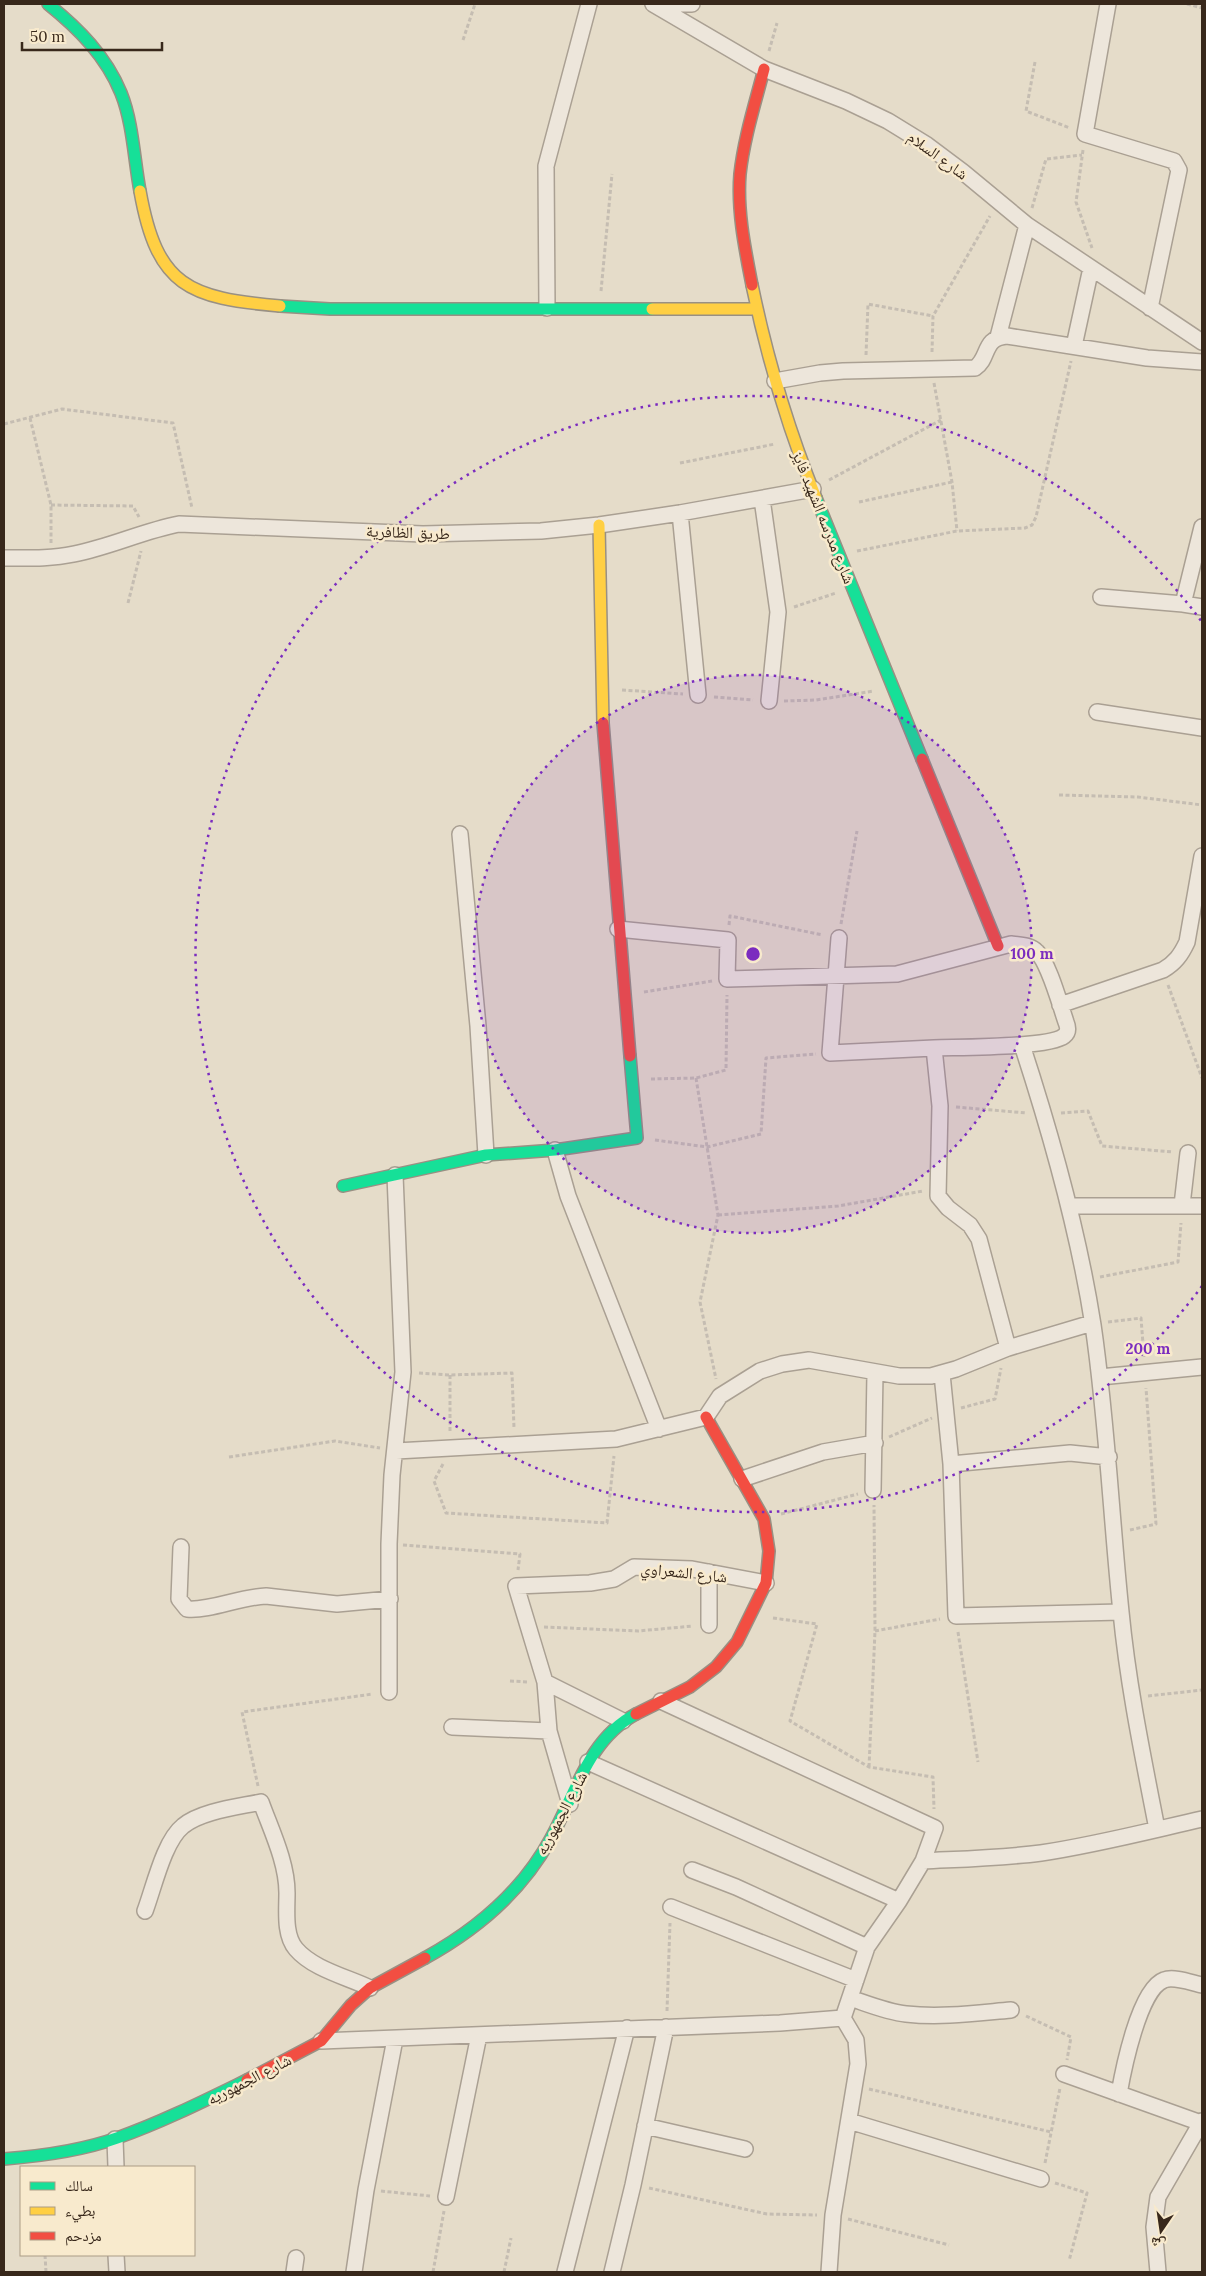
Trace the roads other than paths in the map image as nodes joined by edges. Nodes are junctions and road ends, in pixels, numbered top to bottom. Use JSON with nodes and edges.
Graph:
{"nodes":[{"id":1,"x":48,"y":4,"type":"edge"},
{"id":2,"x":589,"y":4,"type":"edge"},
{"id":3,"x":652,"y":4,"type":"edge"},
{"id":4,"x":670,"y":4,"type":"edge"},
{"id":5,"x":692,"y":4,"type":"edge"},
{"id":6,"x":1108,"y":4,"type":"edge"},
{"id":7,"x":764,"y":68,"type":"junction"},
{"id":8,"x":1027,"y":225,"type":"junction"},
{"id":9,"x":1091,"y":268,"type":"junction"},
{"id":10,"x":547,"y":308,"type":"junction"},
{"id":11,"x":1150,"y":308,"type":"junction"},
{"id":12,"x":756,"y":309,"type":"junction"},
{"id":13,"x":998,"y":337,"type":"junction"},
{"id":14,"x":1202,"y":342,"type":"edge"},
{"id":15,"x":1074,"y":346,"type":"junction"},
{"id":16,"x":1202,"y":362,"type":"edge"},
{"id":17,"x":774,"y":381,"type":"junction"},
{"id":18,"x":813,"y":489,"type":"junction"},
{"id":19,"x":762,"y":499,"type":"junction"},
{"id":20,"x":680,"y":513,"type":"junction"},
{"id":21,"x":599,"y":525,"type":"junction"},
{"id":22,"x":1202,"y":527,"type":"edge"},
{"id":23,"x":4,"y":558,"type":"edge"},
{"id":24,"x":1100,"y":597,"type":"dead end"},
{"id":25,"x":1183,"y":604,"type":"junction"},
{"id":26,"x":1202,"y":607,"type":"edge"},
{"id":27,"x":698,"y":696,"type":"road end"},
{"id":28,"x":769,"y":701,"type":"road end"},
{"id":29,"x":1098,"y":712,"type":"dead end"},
{"id":30,"x":1202,"y":728,"type":"edge"},
{"id":31,"x":460,"y":834,"type":"dead end"},
{"id":32,"x":1202,"y":856,"type":"edge"},
{"id":33,"x":618,"y":929,"type":"junction"},
{"id":34,"x":839,"y":938,"type":"road end"},
{"id":35,"x":1202,"y":940,"type":"edge"},
{"id":36,"x":1187,"y":942,"type":"junction"},
{"id":37,"x":998,"y":946,"type":"junction"},
{"id":38,"x":836,"y":975,"type":"junction"},
{"id":39,"x":1060,"y":1005,"type":"junction"},
{"id":40,"x":1022,"y":1045,"type":"junction"},
{"id":41,"x":934,"y":1048,"type":"junction"},
{"id":42,"x":555,"y":1150,"type":"junction"},
{"id":43,"x":1188,"y":1153,"type":"road end"},
{"id":44,"x":486,"y":1155,"type":"junction"},
{"id":45,"x":395,"y":1175,"type":"junction"},
{"id":46,"x":343,"y":1186,"type":"dead end"},
{"id":47,"x":1182,"y":1205,"type":"junction"},
{"id":48,"x":1069,"y":1206,"type":"junction"},
{"id":49,"x":1202,"y":1206,"type":"edge"},
{"id":50,"x":1092,"y":1323,"type":"junction"},
{"id":51,"x":1008,"y":1348,"type":"junction"},
{"id":52,"x":1202,"y":1367,"type":"edge"},
{"id":53,"x":875,"y":1373,"type":"junction"},
{"id":54,"x":942,"y":1374,"type":"junction"},
{"id":55,"x":1100,"y":1377,"type":"junction"},
{"id":56,"x":706,"y":1417,"type":"junction"},
{"id":57,"x":659,"y":1429,"type":"junction"},
{"id":58,"x":875,"y":1443,"type":"junction"},
{"id":59,"x":396,"y":1450,"type":"junction"},
{"id":60,"x":1109,"y":1457,"type":"junction"},
{"id":61,"x":951,"y":1464,"type":"junction"},
{"id":62,"x":742,"y":1479,"type":"junction"},
{"id":63,"x":874,"y":1490,"type":"road end"},
{"id":64,"x":181,"y":1547,"type":"dead end"},
{"id":65,"x":709,"y":1572,"type":"junction"},
{"id":66,"x":766,"y":1583,"type":"junction"},
{"id":67,"x":390,"y":1599,"type":"junction"},
{"id":68,"x":1121,"y":1612,"type":"junction"},
{"id":69,"x":709,"y":1625,"type":"road end"},
{"id":70,"x":545,"y":1682,"type":"junction"},
{"id":71,"x":389,"y":1692,"type":"road end"},
{"id":72,"x":661,"y":1701,"type":"junction"},
{"id":73,"x":623,"y":1721,"type":"junction"},
{"id":74,"x":452,"y":1726,"type":"dead end"},
{"id":75,"x":549,"y":1732,"type":"junction"},
{"id":76,"x":588,"y":1762,"type":"junction"},
{"id":77,"x":570,"y":1804,"type":"junction"},
{"id":78,"x":1202,"y":1819,"type":"edge"},
{"id":79,"x":1157,"y":1829,"type":"junction"},
{"id":80,"x":923,"y":1861,"type":"junction"},
{"id":81,"x":692,"y":1870,"type":"dead end"},
{"id":82,"x":899,"y":1901,"type":"junction"},
{"id":83,"x":670,"y":1907,"type":"road end"},
{"id":84,"x":145,"y":1911,"type":"dead end"},
{"id":85,"x":867,"y":1947,"type":"junction"},
{"id":86,"x":856,"y":1980,"type":"junction"},
{"id":87,"x":1202,"y":1985,"type":"edge"},
{"id":88,"x":370,"y":1988,"type":"junction"},
{"id":89,"x":850,"y":1998,"type":"junction"},
{"id":90,"x":1011,"y":2010,"type":"road end"},
{"id":91,"x":843,"y":2018,"type":"junction"},
{"id":92,"x":666,"y":2026,"type":"junction"},
{"id":93,"x":626,"y":2028,"type":"junction"},
{"id":94,"x":479,"y":2035,"type":"junction"},
{"id":95,"x":395,"y":2039,"type":"junction"},
{"id":96,"x":322,"y":2041,"type":"junction"},
{"id":97,"x":1064,"y":2074,"type":"road end"},
{"id":98,"x":1119,"y":2094,"type":"junction"},
{"id":99,"x":849,"y":2122,"type":"junction"},
{"id":100,"x":1202,"y":2122,"type":"edge"},
{"id":101,"x":646,"y":2126,"type":"junction"},
{"id":102,"x":115,"y":2139,"type":"junction"},
{"id":103,"x":745,"y":2149,"type":"dead end"},
{"id":104,"x":4,"y":2159,"type":"edge"},
{"id":105,"x":116,"y":2166,"type":"edge"},
{"id":106,"x":1041,"y":2180,"type":"road end"},
{"id":107,"x":446,"y":2197,"type":"road end"},
{"id":108,"x":116,"y":2256,"type":"edge"},
{"id":109,"x":116,"y":2272,"type":"edge"},
{"id":110,"x":354,"y":2272,"type":"edge"},
{"id":111,"x":565,"y":2272,"type":"edge"},
{"id":112,"x":612,"y":2272,"type":"edge"},
{"id":113,"x":829,"y":2272,"type":"edge"},
{"id":114,"x":1158,"y":2272,"type":"edge"}],
"edges":[{"from":1,"to":10,"type":"street"},
{"from":2,"to":10,"type":"street"},
{"from":3,"to":7,"type":"street","name":"شارع السلام"},
{"from":4,"to":5,"type":"street"},
{"from":6,"to":11,"type":"street"},
{"from":7,"to":8,"type":"street","name":"شارع السلام"},
{"from":7,"to":12,"type":"street","name":"شارع مدرسه الشهيد فايز"},
{"from":8,"to":9,"type":"street","name":"شارع السلام"},
{"from":8,"to":13,"type":"street"},
{"from":9,"to":11,"type":"street","name":"شارع السلام"},
{"from":9,"to":15,"type":"street"},
{"from":10,"to":12,"type":"street"},
{"from":11,"to":14,"type":"street","name":"شارع السلام"},
{"from":12,"to":17,"type":"street","name":"شارع مدرسه الشهيد فايز"},
{"from":13,"to":15,"type":"street"},
{"from":13,"to":17,"type":"street"},
{"from":15,"to":16,"type":"street"},
{"from":17,"to":18,"type":"street","name":"شارع مدرسه الشهيد فايز"},
{"from":18,"to":19,"type":"street","name":"طريق الظافرية"},
{"from":18,"to":37,"type":"street","name":"شارع مدرسه الشهيد فايز"},
{"from":19,"to":20,"type":"street","name":"طريق الظافرية"},
{"from":19,"to":28,"type":"street"},
{"from":20,"to":21,"type":"street","name":"طريق الظافرية"},
{"from":20,"to":27,"type":"street"},
{"from":21,"to":23,"type":"street","name":"طريق الظافرية"},
{"from":21,"to":33,"type":"street"},
{"from":22,"to":25,"type":"street"},
{"from":24,"to":25,"type":"street"},
{"from":25,"to":26,"type":"street"},
{"from":29,"to":30,"type":"street"},
{"from":31,"to":44,"type":"street"},
{"from":32,"to":36,"type":"street"},
{"from":33,"to":38,"type":"street"},
{"from":33,"to":42,"type":"street"},
{"from":34,"to":38,"type":"street"},
{"from":35,"to":36,"type":"street"},
{"from":36,"to":39,"type":"street"},
{"from":37,"to":38,"type":"street"},
{"from":37,"to":39,"type":"street"},
{"from":38,"to":41,"type":"street"},
{"from":39,"to":40,"type":"street"},
{"from":40,"to":41,"type":"street"},
{"from":40,"to":48,"type":"street"},
{"from":41,"to":51,"type":"street"},
{"from":42,"to":44,"type":"street"},
{"from":42,"to":57,"type":"street"},
{"from":43,"to":47,"type":"street"},
{"from":44,"to":45,"type":"street"},
{"from":45,"to":46,"type":"street"},
{"from":45,"to":59,"type":"street"},
{"from":47,"to":48,"type":"street"},
{"from":47,"to":49,"type":"street"},
{"from":48,"to":50,"type":"street"},
{"from":50,"to":51,"type":"street"},
{"from":50,"to":55,"type":"street"},
{"from":51,"to":54,"type":"street"},
{"from":52,"to":55,"type":"street"},
{"from":53,"to":54,"type":"street"},
{"from":53,"to":56,"type":"street"},
{"from":53,"to":58,"type":"street"},
{"from":54,"to":61,"type":"street"},
{"from":55,"to":60,"type":"street"},
{"from":56,"to":57,"type":"street"},
{"from":56,"to":62,"type":"street","name":"شارع الجمهوريه"},
{"from":57,"to":59,"type":"street"},
{"from":58,"to":62,"type":"street"},
{"from":58,"to":63,"type":"street"},
{"from":59,"to":67,"type":"street"},
{"from":60,"to":61,"type":"street"},
{"from":60,"to":68,"type":"street"},
{"from":61,"to":68,"type":"street"},
{"from":62,"to":66,"type":"street","name":"شارع الجمهوريه"},
{"from":64,"to":67,"type":"street"},
{"from":65,"to":66,"type":"street","name":"شارع الشعراوي"},
{"from":65,"to":69,"type":"street"},
{"from":65,"to":70,"type":"street","name":"شارع الشعراوي"},
{"from":66,"to":72,"type":"street","name":"شارع الجمهوريه"},
{"from":67,"to":71,"type":"street"},
{"from":68,"to":79,"type":"street"},
{"from":70,"to":73,"type":"street"},
{"from":70,"to":75,"type":"street"},
{"from":72,"to":73,"type":"street","name":"شارع الجمهوريه"},
{"from":72,"to":80,"type":"street"},
{"from":73,"to":76,"type":"street","name":"شارع الجمهوريه"},
{"from":74,"to":75,"type":"street"},
{"from":75,"to":77,"type":"street"},
{"from":76,"to":77,"type":"street","name":"شارع الجمهوريه"},
{"from":76,"to":82,"type":"street"},
{"from":77,"to":88,"type":"street","name":"شارع الجمهوريه"},
{"from":78,"to":79,"type":"street"},
{"from":79,"to":80,"type":"street"},
{"from":80,"to":82,"type":"street"},
{"from":81,"to":85,"type":"street"},
{"from":82,"to":85,"type":"street"},
{"from":83,"to":86,"type":"street"},
{"from":84,"to":88,"type":"street"},
{"from":85,"to":86,"type":"street"},
{"from":86,"to":89,"type":"street"},
{"from":87,"to":98,"type":"street"},
{"from":88,"to":96,"type":"street","name":"شارع الجمهوريه"},
{"from":89,"to":90,"type":"street"},
{"from":89,"to":91,"type":"street"},
{"from":91,"to":92,"type":"street"},
{"from":91,"to":99,"type":"street"},
{"from":92,"to":93,"type":"street"},
{"from":92,"to":101,"type":"street"},
{"from":93,"to":94,"type":"street"},
{"from":93,"to":111,"type":"street"},
{"from":94,"to":95,"type":"street"},
{"from":94,"to":107,"type":"street"},
{"from":95,"to":96,"type":"street"},
{"from":95,"to":110,"type":"street"},
{"from":96,"to":102,"type":"street","name":"شارع الجمهوريه"},
{"from":97,"to":98,"type":"street"},
{"from":98,"to":100,"type":"street"},
{"from":99,"to":106,"type":"street"},
{"from":99,"to":113,"type":"street"},
{"from":100,"to":114,"type":"street"},
{"from":101,"to":103,"type":"street"},
{"from":101,"to":112,"type":"street"},
{"from":102,"to":104,"type":"street","name":"شارع الجمهوريه"},
{"from":102,"to":105,"type":"street"},
{"from":108,"to":109,"type":"street"}]}
